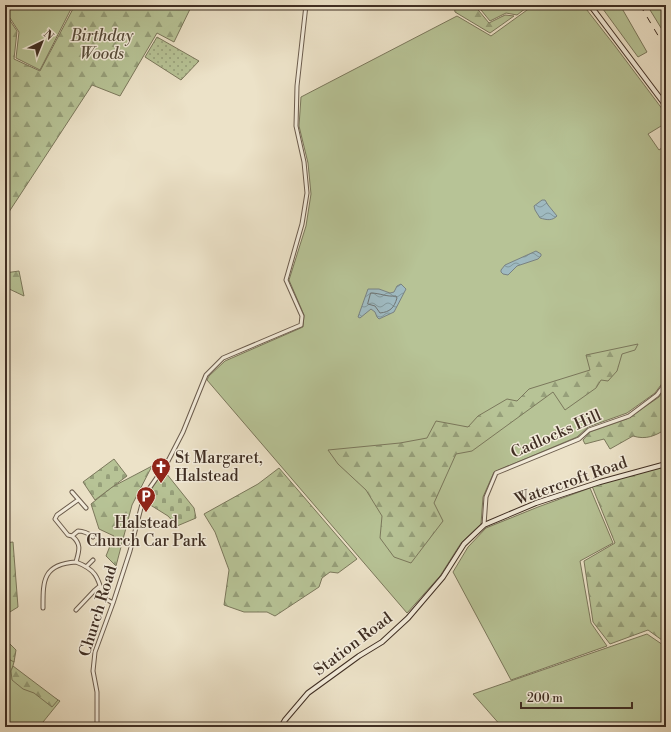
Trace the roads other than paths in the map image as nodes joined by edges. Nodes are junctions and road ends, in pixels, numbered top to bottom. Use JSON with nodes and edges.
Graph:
{"nodes":[{"id":1,"x":306,"y":5,"type":"edge"},
{"id":2,"x":590,"y":5,"type":"edge"},
{"id":3,"x":666,"y":106,"type":"edge"},
{"id":4,"x":666,"y":383,"type":"edge"},
{"id":5,"x":666,"y":464,"type":"edge"},
{"id":6,"x":72,"y":492,"type":"dead end"},
{"id":7,"x":78,"y":500,"type":"junction"},
{"id":8,"x":86,"y":508,"type":"dead end"},
{"id":9,"x":484,"y":525,"type":"junction"},
{"id":10,"x":72,"y":536,"type":"junction"},
{"id":11,"x":93,"y":537,"type":"dead end"},
{"id":12,"x":93,"y":560,"type":"dead end"},
{"id":13,"x":76,"y":562,"type":"junction"},
{"id":14,"x":87,"y":566,"type":"junction"},
{"id":15,"x":100,"y":586,"type":"junction"},
{"id":16,"x":113,"y":603,"type":"junction"},
{"id":17,"x":43,"y":608,"type":"dead end"},
{"id":18,"x":76,"y":610,"type":"dead end"},
{"id":19,"x":97,"y":727,"type":"edge"},
{"id":20,"x":281,"y":727,"type":"edge"}],
"edges":[{"from":1,"to":16,"type":"street","name":"Church Road"},
{"from":2,"to":3,"type":"street"},
{"from":4,"to":9,"type":"street","name":"Cadlocks Hill"},
{"from":5,"to":9,"type":"street","name":"Watercroft Road"},
{"from":6,"to":7,"type":"street"},
{"from":7,"to":8,"type":"street"},
{"from":7,"to":10,"type":"street"},
{"from":9,"to":20,"type":"street","name":"Station Road"},
{"from":10,"to":11,"type":"street"},
{"from":10,"to":13,"type":"street"},
{"from":12,"to":14,"type":"street"},
{"from":13,"to":14,"type":"street"},
{"from":13,"to":17,"type":"street"},
{"from":14,"to":15,"type":"street"},
{"from":15,"to":16,"type":"street"},
{"from":15,"to":18,"type":"street"},
{"from":16,"to":19,"type":"street","name":"Church Road"}]}
